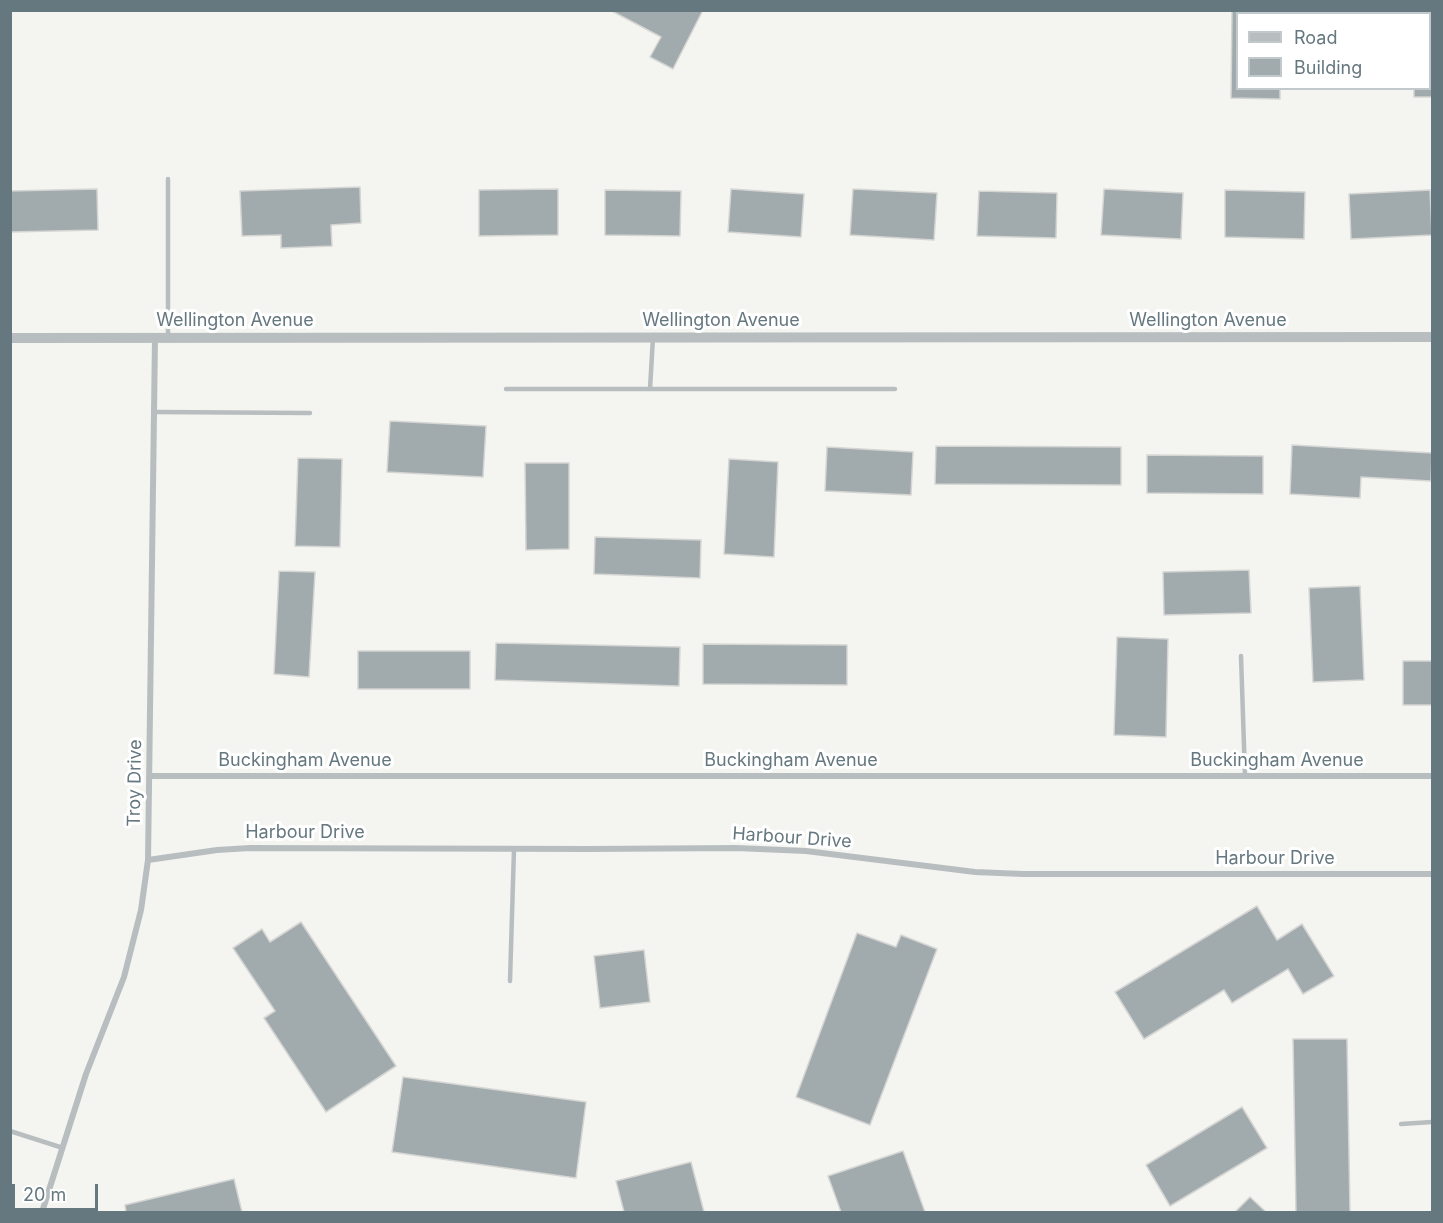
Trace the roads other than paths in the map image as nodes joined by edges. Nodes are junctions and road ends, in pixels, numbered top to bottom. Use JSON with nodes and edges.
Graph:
{"nodes":[{"id":1,"x":168,"y":179,"type":"dead end"},
{"id":2,"x":653,"y":337,"type":"junction"},
{"id":3,"x":1432,"y":337,"type":"edge"},
{"id":4,"x":10,"y":338,"type":"edge"},
{"id":5,"x":155,"y":338,"type":"junction"},
{"id":6,"x":168,"y":338,"type":"junction"},
{"id":7,"x":650,"y":388,"type":"junction"},
{"id":8,"x":895,"y":388,"type":"dead end"},
{"id":9,"x":506,"y":389,"type":"dead end"},
{"id":10,"x":154,"y":412,"type":"junction"},
{"id":11,"x":310,"y":413,"type":"dead end"},
{"id":12,"x":1242,"y":656,"type":"dead end"},
{"id":13,"x":150,"y":776,"type":"junction"},
{"id":14,"x":1245,"y":776,"type":"junction"},
{"id":15,"x":1432,"y":776,"type":"edge"},
{"id":16,"x":514,"y":849,"type":"junction"},
{"id":17,"x":148,"y":860,"type":"junction"},
{"id":18,"x":1432,"y":874,"type":"edge"},
{"id":19,"x":510,"y":981,"type":"dead end"},
{"id":20,"x":1432,"y":1122,"type":"edge"},
{"id":21,"x":1401,"y":1124,"type":"dead end"},
{"id":22,"x":10,"y":1131,"type":"edge"},
{"id":23,"x":63,"y":1148,"type":"junction"},
{"id":24,"x":42,"y":1212,"type":"edge"}],
"edges":[{"from":1,"to":6,"type":"lane"},
{"from":2,"to":3,"type":"street","name":"Wellington Avenue"},
{"from":2,"to":6,"type":"street","name":"Wellington Avenue"},
{"from":2,"to":7,"type":"lane"},
{"from":4,"to":5,"type":"street","name":"Wellington Avenue"},
{"from":5,"to":6,"type":"street","name":"Wellington Avenue"},
{"from":5,"to":10,"type":"street","name":"Troy Drive"},
{"from":7,"to":8,"type":"lane"},
{"from":7,"to":9,"type":"lane"},
{"from":10,"to":11,"type":"lane"},
{"from":10,"to":13,"type":"street","name":"Troy Drive"},
{"from":12,"to":14,"type":"lane"},
{"from":13,"to":14,"type":"street","name":"Buckingham Avenue"},
{"from":13,"to":17,"type":"street","name":"Troy Drive"},
{"from":14,"to":15,"type":"street","name":"Buckingham Avenue"},
{"from":16,"to":17,"type":"street","name":"Harbour Drive"},
{"from":16,"to":18,"type":"street","name":"Harbour Drive"},
{"from":16,"to":19,"type":"lane"},
{"from":17,"to":23,"type":"street","name":"Troy Drive"},
{"from":20,"to":21,"type":"lane"},
{"from":22,"to":23,"type":"lane"},
{"from":23,"to":24,"type":"street","name":"Troy Drive"}]}
